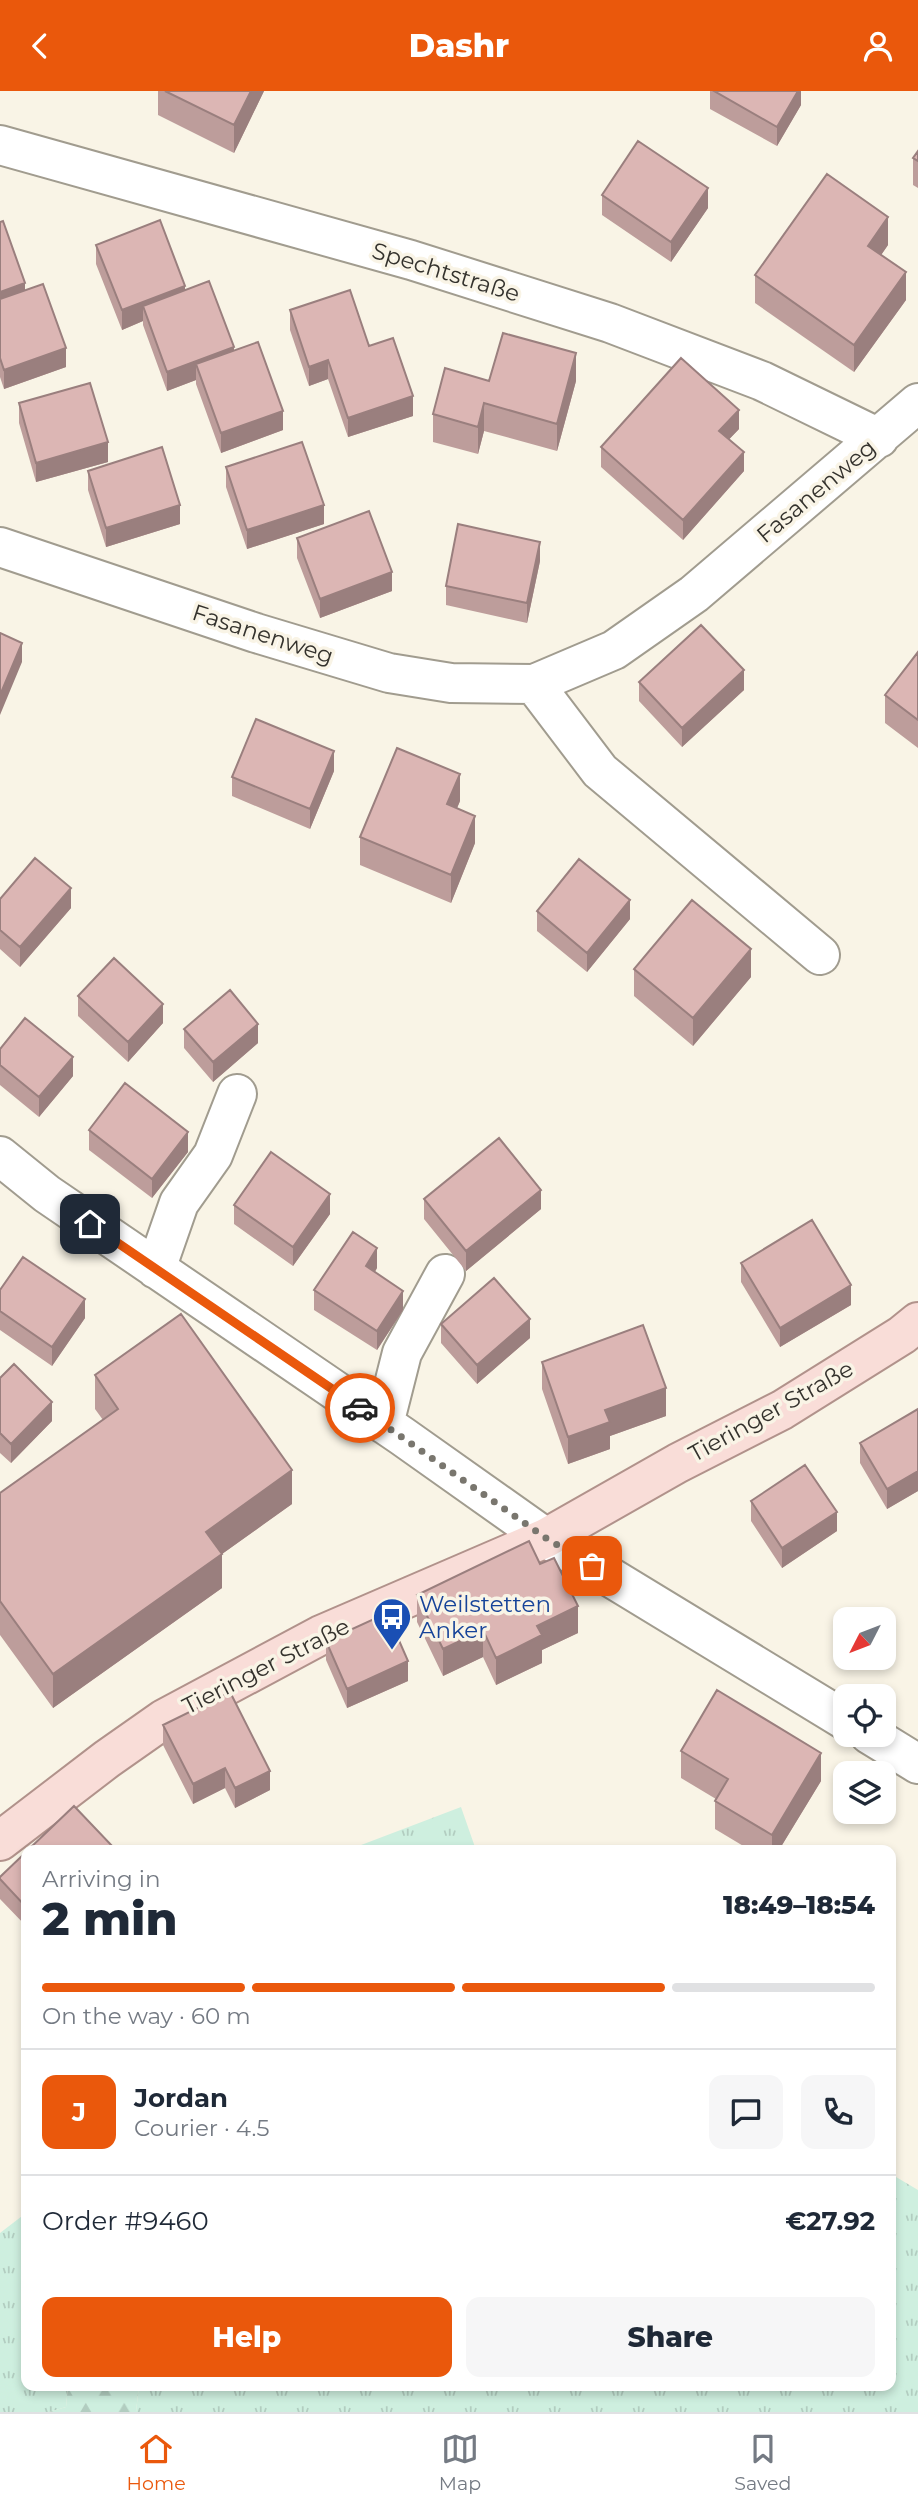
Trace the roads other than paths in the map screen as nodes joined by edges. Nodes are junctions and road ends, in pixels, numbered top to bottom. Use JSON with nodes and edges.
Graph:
{"nodes":[{"id":1,"x":0,"y":145,"type":"edge"},
{"id":2,"x":918,"y":403,"type":"edge"},
{"id":3,"x":878,"y":438,"type":"junction"},
{"id":4,"x":0,"y":547,"type":"edge"},
{"id":5,"x":534,"y":684,"type":"junction"},
{"id":6,"x":820,"y":955,"type":"dead end"},
{"id":7,"x":237,"y":1094,"type":"dead end"},
{"id":8,"x":0,"y":1156,"type":"edge"},
{"id":9,"x":156,"y":1269,"type":"junction"},
{"id":10,"x":446,"y":1274,"type":"dead end"},
{"id":11,"x":918,"y":1322,"type":"edge"},
{"id":12,"x":384,"y":1425,"type":"junction"},
{"id":13,"x":546,"y":1538,"type":"junction"},
{"id":14,"x":833,"y":1713,"type":"edge"},
{"id":15,"x":890,"y":1747,"type":"edge"},
{"id":16,"x":918,"y":1764,"type":"edge"},
{"id":17,"x":0,"y":1841,"type":"edge"}],
"edges":[{"from":1,"to":3,"type":"street","name":"Spechtstraße"},
{"from":2,"to":3,"type":"street","name":"Fasanenweg"},
{"from":3,"to":5,"type":"street","name":"Fasanenweg"},
{"from":4,"to":5,"type":"street","name":"Fasanenweg"},
{"from":5,"to":6,"type":"street"},
{"from":7,"to":9,"type":"street"},
{"from":8,"to":9,"type":"street"},
{"from":9,"to":12,"type":"street"},
{"from":10,"to":12,"type":"street"},
{"from":11,"to":13,"type":"main road","name":"Tieringer Straße"},
{"from":12,"to":13,"type":"street"},
{"from":13,"to":14,"type":"street"},
{"from":13,"to":17,"type":"main road","name":"Tieringer Straße"},
{"from":15,"to":16,"type":"street"}]}
